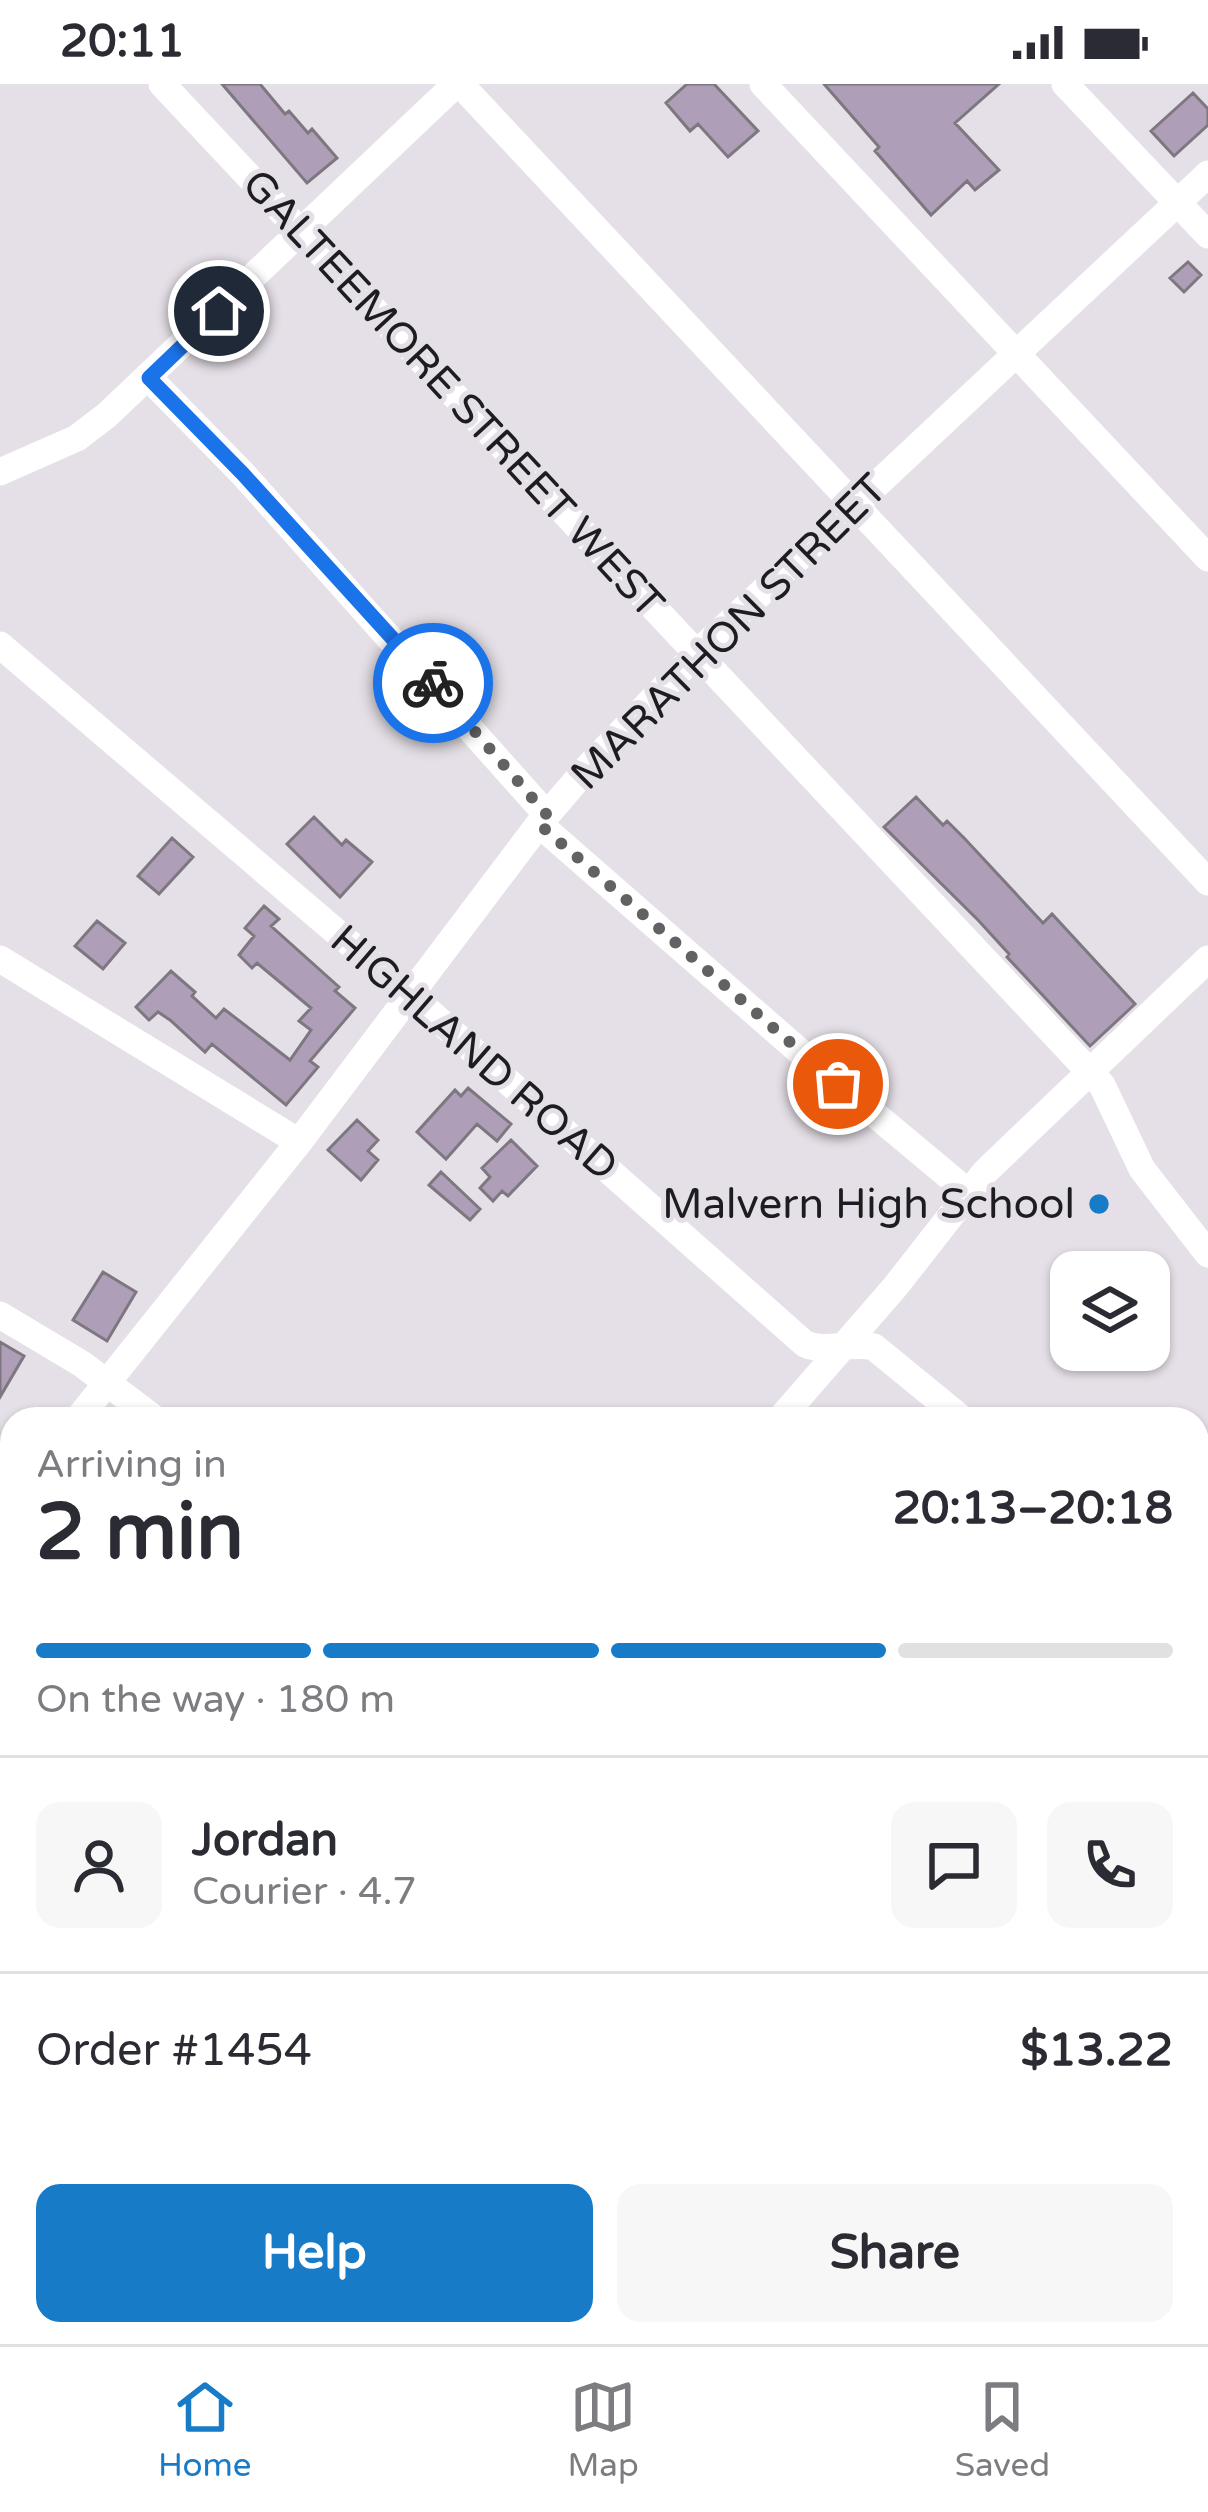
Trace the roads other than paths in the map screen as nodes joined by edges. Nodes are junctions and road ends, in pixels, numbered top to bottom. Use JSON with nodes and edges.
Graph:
{"nodes":[{"id":1,"x":162,"y":84,"type":"edge"},
{"id":2,"x":458,"y":84,"type":"edge"},
{"id":3,"x":763,"y":84,"type":"edge"},
{"id":4,"x":1065,"y":84,"type":"edge"},
{"id":5,"x":1208,"y":174,"type":"edge"},
{"id":6,"x":1178,"y":203,"type":"junction"},
{"id":7,"x":302,"y":232,"type":"junction"},
{"id":8,"x":1208,"y":235,"type":"edge"},
{"id":9,"x":1016,"y":353,"type":"junction"},
{"id":10,"x":149,"y":378,"type":"junction"},
{"id":11,"x":0,"y":472,"type":"edge"},
{"id":12,"x":854,"y":505,"type":"junction"},
{"id":13,"x":1208,"y":557,"type":"edge"},
{"id":14,"x":0,"y":645,"type":"edge"},
{"id":15,"x":697,"y":653,"type":"junction"},
{"id":16,"x":543,"y":819,"type":"junction"},
{"id":17,"x":1208,"y":882,"type":"edge"},
{"id":18,"x":0,"y":958,"type":"edge"},
{"id":19,"x":1208,"y":959,"type":"edge"},
{"id":20,"x":408,"y":993,"type":"junction"},
{"id":21,"x":1089,"y":1072,"type":"junction"},
{"id":22,"x":298,"y":1142,"type":"junction"},
{"id":23,"x":969,"y":1193,"type":"junction"},
{"id":24,"x":1208,"y":1254,"type":"edge"},
{"id":25,"x":0,"y":1315,"type":"edge"},
{"id":26,"x":845,"y":1344,"type":"junction"},
{"id":27,"x":106,"y":1382,"type":"junction"},
{"id":28,"x":87,"y":1407,"type":"edge"},
{"id":29,"x":139,"y":1407,"type":"edge"},
{"id":30,"x":790,"y":1407,"type":"edge"},
{"id":31,"x":948,"y":1407,"type":"edge"}],
"edges":[{"from":1,"to":7,"type":"street","name":"GALTEEMORE STREET WEST"},
{"from":2,"to":7,"type":"street"},
{"from":2,"to":12,"type":"street"},
{"from":3,"to":9,"type":"street"},
{"from":4,"to":6,"type":"street"},
{"from":5,"to":6,"type":"street","name":"MARATHON STREET"},
{"from":6,"to":8,"type":"street"},
{"from":6,"to":9,"type":"street","name":"MARATHON STREET"},
{"from":7,"to":10,"type":"street"},
{"from":7,"to":15,"type":"street","name":"GALTEEMORE STREET WEST"},
{"from":9,"to":12,"type":"street","name":"MARATHON STREET"},
{"from":9,"to":13,"type":"street"},
{"from":10,"to":11,"type":"street"},
{"from":10,"to":16,"type":"street"},
{"from":12,"to":15,"type":"street","name":"MARATHON STREET"},
{"from":12,"to":17,"type":"street"},
{"from":14,"to":20,"type":"street","name":"HIGHLAND ROAD"},
{"from":15,"to":16,"type":"street","name":"MARATHON STREET"},
{"from":15,"to":21,"type":"street","name":"GALTEEMORE STREET WEST"},
{"from":16,"to":20,"type":"street","name":"MARATHON STREET"},
{"from":16,"to":23,"type":"street"},
{"from":18,"to":22,"type":"street"},
{"from":19,"to":21,"type":"street"},
{"from":20,"to":22,"type":"street","name":"MARATHON STREET"},
{"from":20,"to":26,"type":"street","name":"HIGHLAND ROAD"},
{"from":21,"to":23,"type":"street"},
{"from":21,"to":24,"type":"street","name":"GALTEEMORE STREET WEST"},
{"from":22,"to":27,"type":"street","name":"MARATHON STREET"},
{"from":23,"to":26,"type":"street"},
{"from":25,"to":27,"type":"street"},
{"from":26,"to":30,"type":"street"},
{"from":26,"to":31,"type":"street","name":"HIGHLAND ROAD"},
{"from":27,"to":28,"type":"street","name":"MARATHON STREET"},
{"from":27,"to":29,"type":"street"}]}
